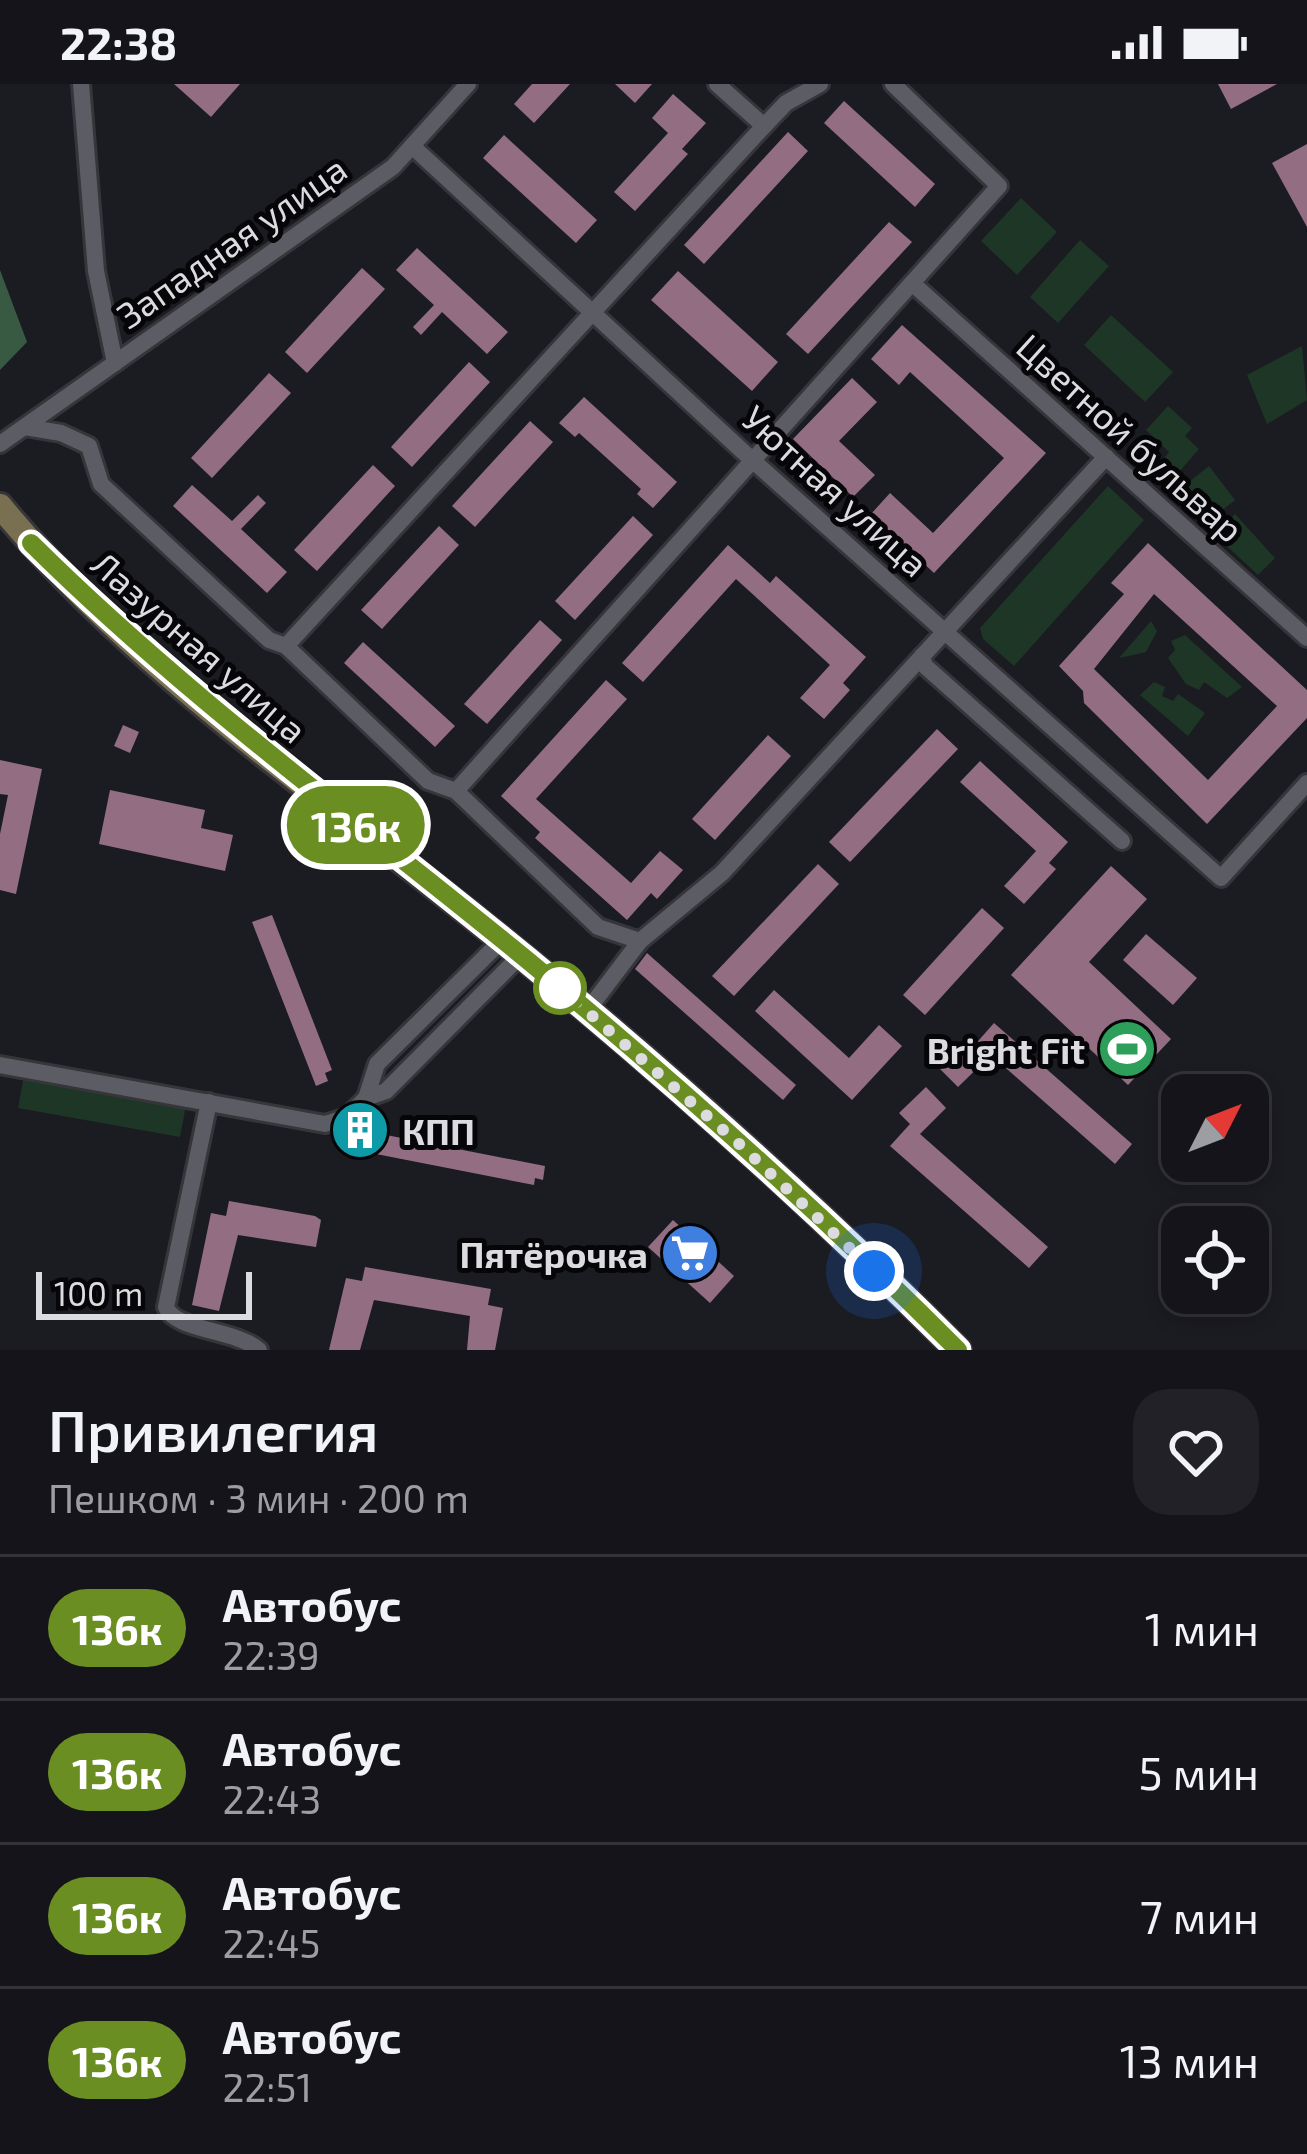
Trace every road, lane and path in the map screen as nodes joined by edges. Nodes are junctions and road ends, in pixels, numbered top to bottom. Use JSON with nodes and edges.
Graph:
{"nodes":[{"id":1,"x":81,"y":84,"type":"edge"},
{"id":2,"x":468,"y":84,"type":"edge"},
{"id":3,"x":717,"y":84,"type":"edge"},
{"id":4,"x":820,"y":84,"type":"edge"},
{"id":5,"x":893,"y":84,"type":"edge"},
{"id":6,"x":764,"y":126,"type":"junction"},
{"id":7,"x":412,"y":146,"type":"junction"},
{"id":8,"x":912,"y":283,"type":"junction"},
{"id":9,"x":594,"y":311,"type":"junction"},
{"id":10,"x":115,"y":363,"type":"junction"},
{"id":11,"x":14,"y":435,"type":"edge"},
{"id":12,"x":1106,"y":457,"type":"junction"},
{"id":13,"x":750,"y":458,"type":"junction"},
{"id":14,"x":0,"y":506,"type":"edge"},
{"id":15,"x":946,"y":633,"type":"junction"},
{"id":16,"x":1307,"y":638,"type":"edge"},
{"id":17,"x":286,"y":646,"type":"junction"},
{"id":18,"x":922,"y":656,"type":"junction"},
{"id":19,"x":1307,"y":783,"type":"edge"},
{"id":20,"x":456,"y":791,"type":"junction"},
{"id":21,"x":1122,"y":841,"type":"dead end"},
{"id":22,"x":640,"y":941,"type":"junction"},
{"id":23,"x":512,"y":948,"type":"junction"},
{"id":24,"x":587,"y":1011,"type":"junction"},
{"id":25,"x":0,"y":1065,"type":"edge"},
{"id":26,"x":366,"y":1098,"type":"junction"},
{"id":27,"x":209,"y":1102,"type":"junction"},
{"id":28,"x":259,"y":1350,"type":"edge"},
{"id":29,"x":958,"y":1350,"type":"edge"}],
"edges":[{"from":1,"to":10,"type":"street"},
{"from":2,"to":7,"type":"street","name":"Западная улица"},
{"from":3,"to":6,"type":"street"},
{"from":4,"to":6,"type":"street"},
{"from":5,"to":8,"type":"street"},
{"from":6,"to":9,"type":"street"},
{"from":7,"to":9,"type":"street","name":"Уютная улица"},
{"from":7,"to":10,"type":"street","name":"Западная улица"},
{"from":8,"to":12,"type":"street","name":"Цветной бульвар"},
{"from":8,"to":13,"type":"street"},
{"from":9,"to":13,"type":"street","name":"Уютная улица"},
{"from":9,"to":17,"type":"street"},
{"from":10,"to":11,"type":"street","name":"Западная улица"},
{"from":11,"to":17,"type":"street"},
{"from":12,"to":15,"type":"street"},
{"from":12,"to":16,"type":"street","name":"Цветной бульвар"},
{"from":13,"to":15,"type":"street","name":"Уютная улица"},
{"from":13,"to":20,"type":"street"},
{"from":14,"to":23,"type":"street","name":"Лазурная улица"},
{"from":15,"to":18,"type":"street"},
{"from":15,"to":19,"type":"street","name":"Уютная улица"},
{"from":17,"to":20,"type":"street"},
{"from":18,"to":21,"type":"street"},
{"from":18,"to":22,"type":"street"},
{"from":20,"to":22,"type":"street"},
{"from":22,"to":24,"type":"street"},
{"from":23,"to":24,"type":"street","name":"Лазурная улица"},
{"from":23,"to":26,"type":"street"},
{"from":23,"to":26,"type":"street"},
{"from":24,"to":29,"type":"street","name":"Лазурная улица"},
{"from":25,"to":27,"type":"street"},
{"from":26,"to":27,"type":"street"},
{"from":27,"to":28,"type":"street"}]}
